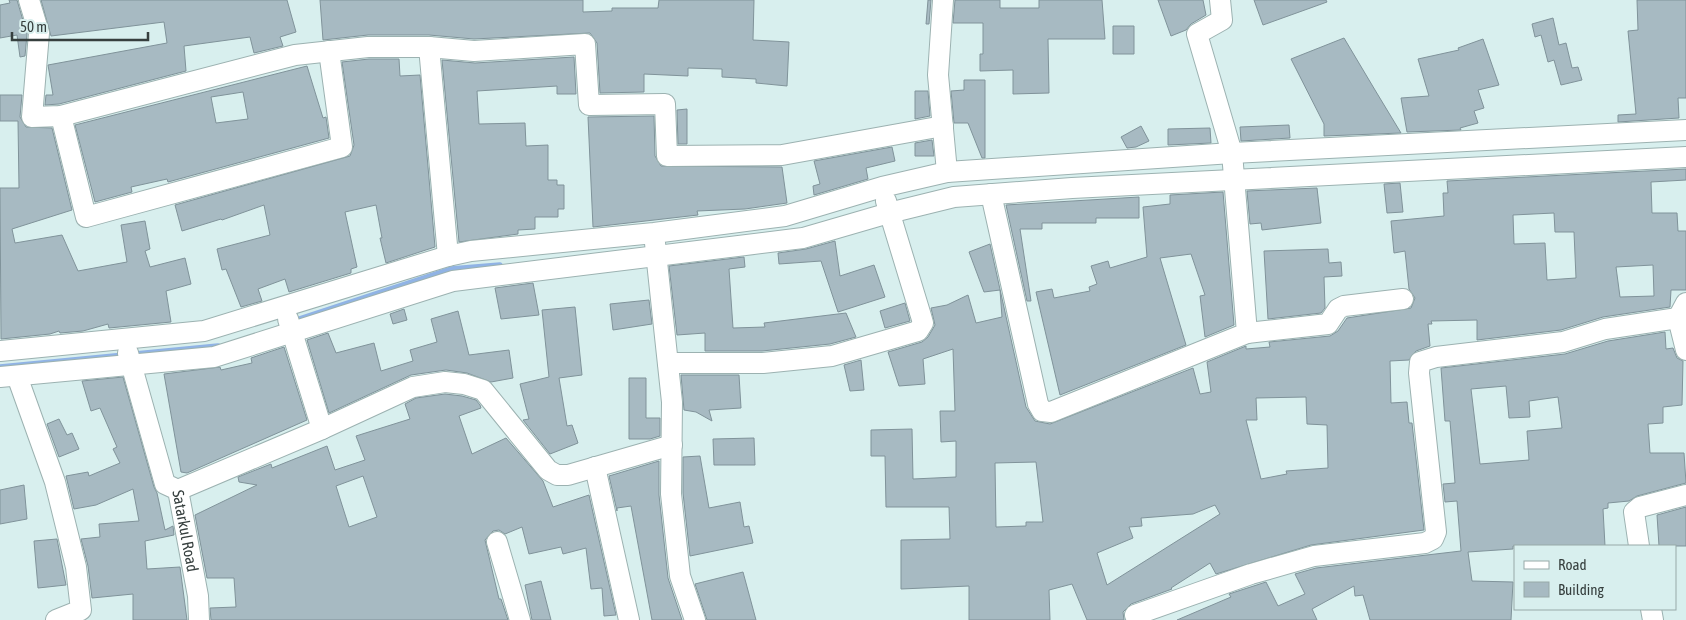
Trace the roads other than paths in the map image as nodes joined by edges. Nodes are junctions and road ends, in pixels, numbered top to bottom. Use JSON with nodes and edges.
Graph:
{"nodes":[{"id":1,"x":29,"y":0,"type":"edge"},
{"id":2,"x":943,"y":0,"type":"edge"},
{"id":3,"x":1220,"y":0,"type":"edge"},
{"id":4,"x":429,"y":47,"type":"junction"},
{"id":5,"x":329,"y":51,"type":"junction"},
{"id":6,"x":61,"y":116,"type":"junction"},
{"id":7,"x":943,"y":126,"type":"junction"},
{"id":8,"x":1686,"y":130,"type":"edge"},
{"id":9,"x":1232,"y":153,"type":"junction"},
{"id":10,"x":1686,"y":157,"type":"edge"},
{"id":11,"x":1072,"y":163,"type":"junction"},
{"id":12,"x":948,"y":172,"type":"junction"},
{"id":13,"x":1234,"y":180,"type":"junction"},
{"id":14,"x":882,"y":187,"type":"junction"},
{"id":15,"x":1072,"y":188,"type":"junction"},
{"id":16,"x":992,"y":194,"type":"junction"},
{"id":17,"x":889,"y":213,"type":"junction"},
{"id":18,"x":654,"y":233,"type":"junction"},
{"id":19,"x":471,"y":251,"type":"junction"},
{"id":20,"x":448,"y":256,"type":"junction"},
{"id":21,"x":656,"y":257,"type":"junction"},
{"id":22,"x":473,"y":278,"type":"junction"},
{"id":23,"x":1403,"y":299,"type":"dead end"},
{"id":24,"x":284,"y":307,"type":"junction"},
{"id":25,"x":1682,"y":310,"type":"edge"},
{"id":26,"x":292,"y":332,"type":"junction"},
{"id":27,"x":1247,"y":333,"type":"junction"},
{"id":28,"x":122,"y":338,"type":"junction"},
{"id":29,"x":1686,"y":350,"type":"edge"},
{"id":30,"x":0,"y":351,"type":"edge"},
{"id":31,"x":668,"y":363,"type":"junction"},
{"id":32,"x":133,"y":364,"type":"junction"},
{"id":33,"x":8,"y":377,"type":"edge"},
{"id":34,"x":322,"y":429,"type":"junction"},
{"id":35,"x":672,"y":445,"type":"junction"},
{"id":36,"x":595,"y":468,"type":"junction"},
{"id":37,"x":178,"y":490,"type":"junction"},
{"id":38,"x":1686,"y":496,"type":"edge"},
{"id":39,"x":497,"y":542,"type":"dead end"},
{"id":40,"x":1639,"y":545,"type":"edge"},
{"id":41,"x":1135,"y":615,"type":"dead end"},
{"id":42,"x":56,"y":620,"type":"edge"},
{"id":43,"x":199,"y":620,"type":"edge"},
{"id":44,"x":520,"y":620,"type":"edge"},
{"id":45,"x":629,"y":620,"type":"edge"},
{"id":46,"x":695,"y":620,"type":"edge"}],
"edges":[{"from":1,"to":6,"type":"street"},
{"from":2,"to":7,"type":"street"},
{"from":3,"to":9,"type":"street"},
{"from":4,"to":5,"type":"street"},
{"from":4,"to":7,"type":"street"},
{"from":4,"to":20,"type":"street"},
{"from":5,"to":6,"type":"street"},
{"from":5,"to":6,"type":"street"},
{"from":7,"to":12,"type":"street"},
{"from":8,"to":9,"type":"street"},
{"from":9,"to":11,"type":"street"},
{"from":9,"to":13,"type":"street"},
{"from":10,"to":13,"type":"street"},
{"from":11,"to":12,"type":"street"},
{"from":11,"to":15,"type":"street"},
{"from":12,"to":14,"type":"street"},
{"from":13,"to":15,"type":"street"},
{"from":13,"to":27,"type":"street"},
{"from":14,"to":17,"type":"street"},
{"from":14,"to":18,"type":"street"},
{"from":15,"to":16,"type":"street"},
{"from":16,"to":17,"type":"street"},
{"from":16,"to":27,"type":"street"},
{"from":17,"to":21,"type":"street"},
{"from":17,"to":31,"type":"street"},
{"from":18,"to":19,"type":"street"},
{"from":18,"to":21,"type":"street"},
{"from":19,"to":20,"type":"street"},
{"from":19,"to":22,"type":"street"},
{"from":20,"to":24,"type":"street"},
{"from":21,"to":22,"type":"street"},
{"from":21,"to":31,"type":"street"},
{"from":22,"to":26,"type":"street"},
{"from":23,"to":27,"type":"street"},
{"from":24,"to":26,"type":"street"},
{"from":24,"to":28,"type":"street"},
{"from":25,"to":29,"type":"street"},
{"from":25,"to":41,"type":"street"},
{"from":26,"to":32,"type":"street"},
{"from":26,"to":34,"type":"street"},
{"from":28,"to":30,"type":"street"},
{"from":28,"to":32,"type":"street"},
{"from":31,"to":35,"type":"street"},
{"from":32,"to":33,"type":"street"},
{"from":32,"to":37,"type":"street","name":"Satarkul Road"},
{"from":33,"to":42,"type":"street"},
{"from":34,"to":36,"type":"street"},
{"from":34,"to":37,"type":"street"},
{"from":35,"to":36,"type":"street"},
{"from":35,"to":46,"type":"street"},
{"from":36,"to":45,"type":"street"},
{"from":37,"to":43,"type":"street","name":"Satarkul Road"},
{"from":38,"to":40,"type":"street"},
{"from":39,"to":44,"type":"street"}]}
